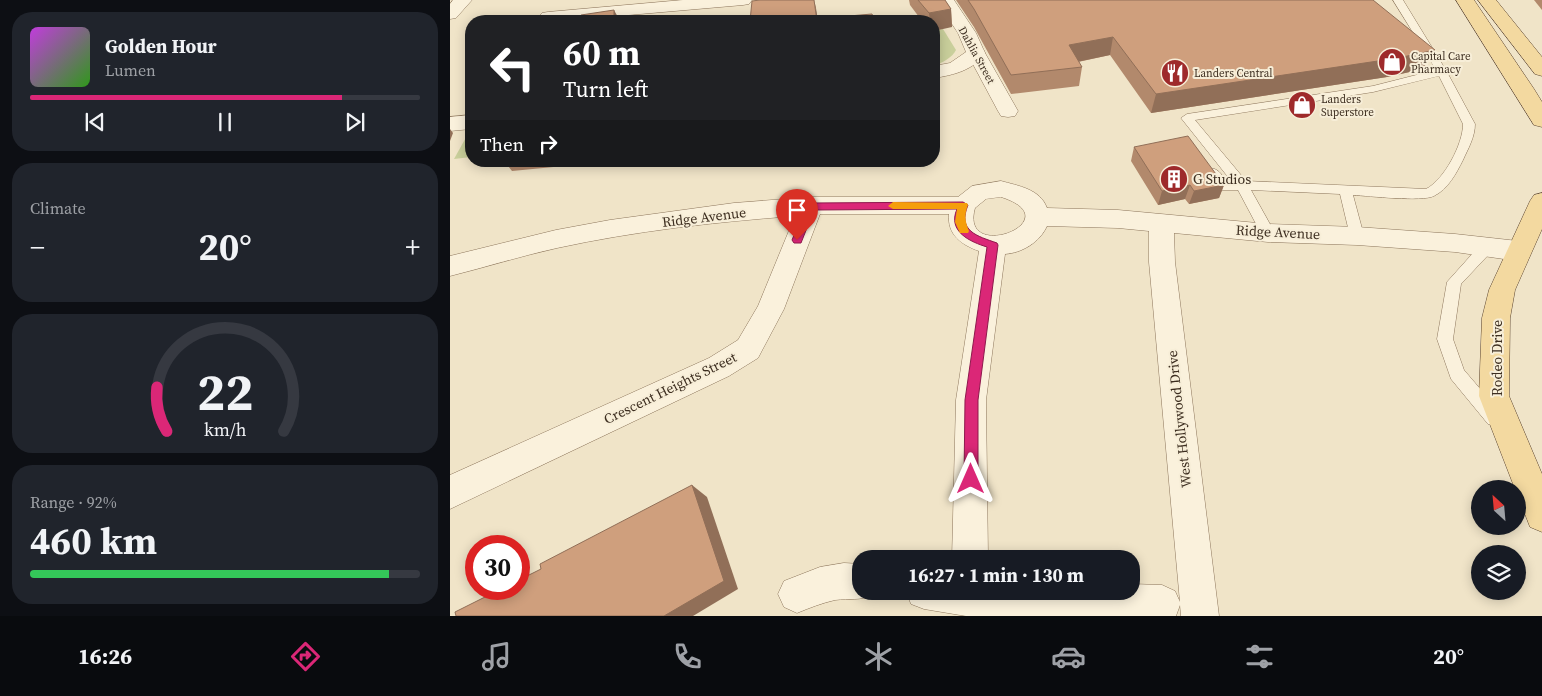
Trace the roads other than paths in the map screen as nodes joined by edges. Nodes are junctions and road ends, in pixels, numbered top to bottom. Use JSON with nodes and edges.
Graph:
{"nodes":[{"id":1,"x":463,"y":0,"type":"edge"},
{"id":2,"x":561,"y":0,"type":"edge"},
{"id":3,"x":743,"y":0,"type":"edge"},
{"id":4,"x":945,"y":0,"type":"edge"},
{"id":5,"x":1398,"y":0,"type":"edge"},
{"id":6,"x":1465,"y":0,"type":"edge"},
{"id":7,"x":1487,"y":0,"type":"edge"},
{"id":8,"x":667,"y":4,"type":"edge"},
{"id":9,"x":450,"y":14,"type":"edge"},
{"id":10,"x":549,"y":15,"type":"edge"},
{"id":11,"x":578,"y":15,"type":"edge"},
{"id":12,"x":1413,"y":48,"type":"edge"},
{"id":13,"x":976,"y":53,"type":"junction"},
{"id":14,"x":1542,"y":70,"type":"edge"},
{"id":15,"x":940,"y":71,"type":"edge"},
{"id":16,"x":1442,"y":72,"type":"junction"},
{"id":17,"x":1008,"y":111,"type":"dead end"},
{"id":18,"x":1542,"y":120,"type":"edge"},
{"id":19,"x":1205,"y":161,"type":"edge"},
{"id":20,"x":1242,"y":185,"type":"junction"},
{"id":21,"x":1345,"y":190,"type":"junction"},
{"id":22,"x":1542,"y":201,"type":"edge"},
{"id":23,"x":963,"y":205,"type":"junction"},
{"id":24,"x":811,"y":206,"type":"junction"},
{"id":25,"x":1038,"y":217,"type":"junction"},
{"id":26,"x":1161,"y":222,"type":"junction"},
{"id":27,"x":1268,"y":233,"type":"junction"},
{"id":28,"x":1357,"y":236,"type":"junction"},
{"id":29,"x":993,"y":245,"type":"junction"},
{"id":30,"x":1488,"y":247,"type":"junction"},
{"id":31,"x":1518,"y":252,"type":"junction"},
{"id":32,"x":450,"y":266,"type":"edge"},
{"id":33,"x":1510,"y":436,"type":"junction"},
{"id":34,"x":450,"y":492,"type":"edge"},
{"id":35,"x":1542,"y":515,"type":"edge"},
{"id":36,"x":970,"y":550,"type":"edge"},
{"id":37,"x":852,"y":581,"type":"edge"},
{"id":38,"x":797,"y":594,"type":"dead end"},
{"id":39,"x":970,"y":602,"type":"edge"},
{"id":40,"x":1162,"y":604,"type":"dead end"},
{"id":41,"x":1200,"y":616,"type":"edge"}],
"edges":[{"from":1,"to":9,"type":"street"},
{"from":2,"to":10,"type":"street"},
{"from":3,"to":8,"type":"street"},
{"from":4,"to":13,"type":"street","name":"Dahlia Street"},
{"from":5,"to":16,"type":"lane"},
{"from":6,"to":18,"type":"main road"},
{"from":7,"to":14,"type":"main road"},
{"from":8,"to":11,"type":"street"},
{"from":12,"to":16,"type":"lane"},
{"from":13,"to":15,"type":"street"},
{"from":13,"to":17,"type":"street","name":"Dahlia Street"},
{"from":16,"to":20,"type":"lane"},
{"from":16,"to":21,"type":"lane"},
{"from":19,"to":20,"type":"lane"},
{"from":20,"to":21,"type":"lane"},
{"from":20,"to":27,"type":"lane"},
{"from":21,"to":28,"type":"lane"},
{"from":22,"to":31,"type":"main road","name":"Rodeo Drive"},
{"from":23,"to":24,"type":"street","name":"Ridge Avenue"},
{"from":23,"to":25,"type":"street"},
{"from":23,"to":29,"type":"street"},
{"from":24,"to":32,"type":"street","name":"Ridge Avenue"},
{"from":24,"to":34,"type":"street","name":"Crescent Heights Street"},
{"from":25,"to":26,"type":"street","name":"Ridge Avenue"},
{"from":25,"to":29,"type":"street"},
{"from":26,"to":27,"type":"street","name":"Ridge Avenue"},
{"from":26,"to":41,"type":"street","name":"West Hollywood Drive"},
{"from":27,"to":28,"type":"street","name":"Ridge Avenue"},
{"from":28,"to":30,"type":"street","name":"Ridge Avenue"},
{"from":29,"to":36,"type":"street"},
{"from":30,"to":31,"type":"street","name":"Ridge Avenue"},
{"from":30,"to":33,"type":"lane"},
{"from":31,"to":33,"type":"main road","name":"Rodeo Drive"},
{"from":33,"to":35,"type":"main road","name":"Rodeo Drive"},
{"from":37,"to":38,"type":"street"},
{"from":39,"to":40,"type":"street"}]}
